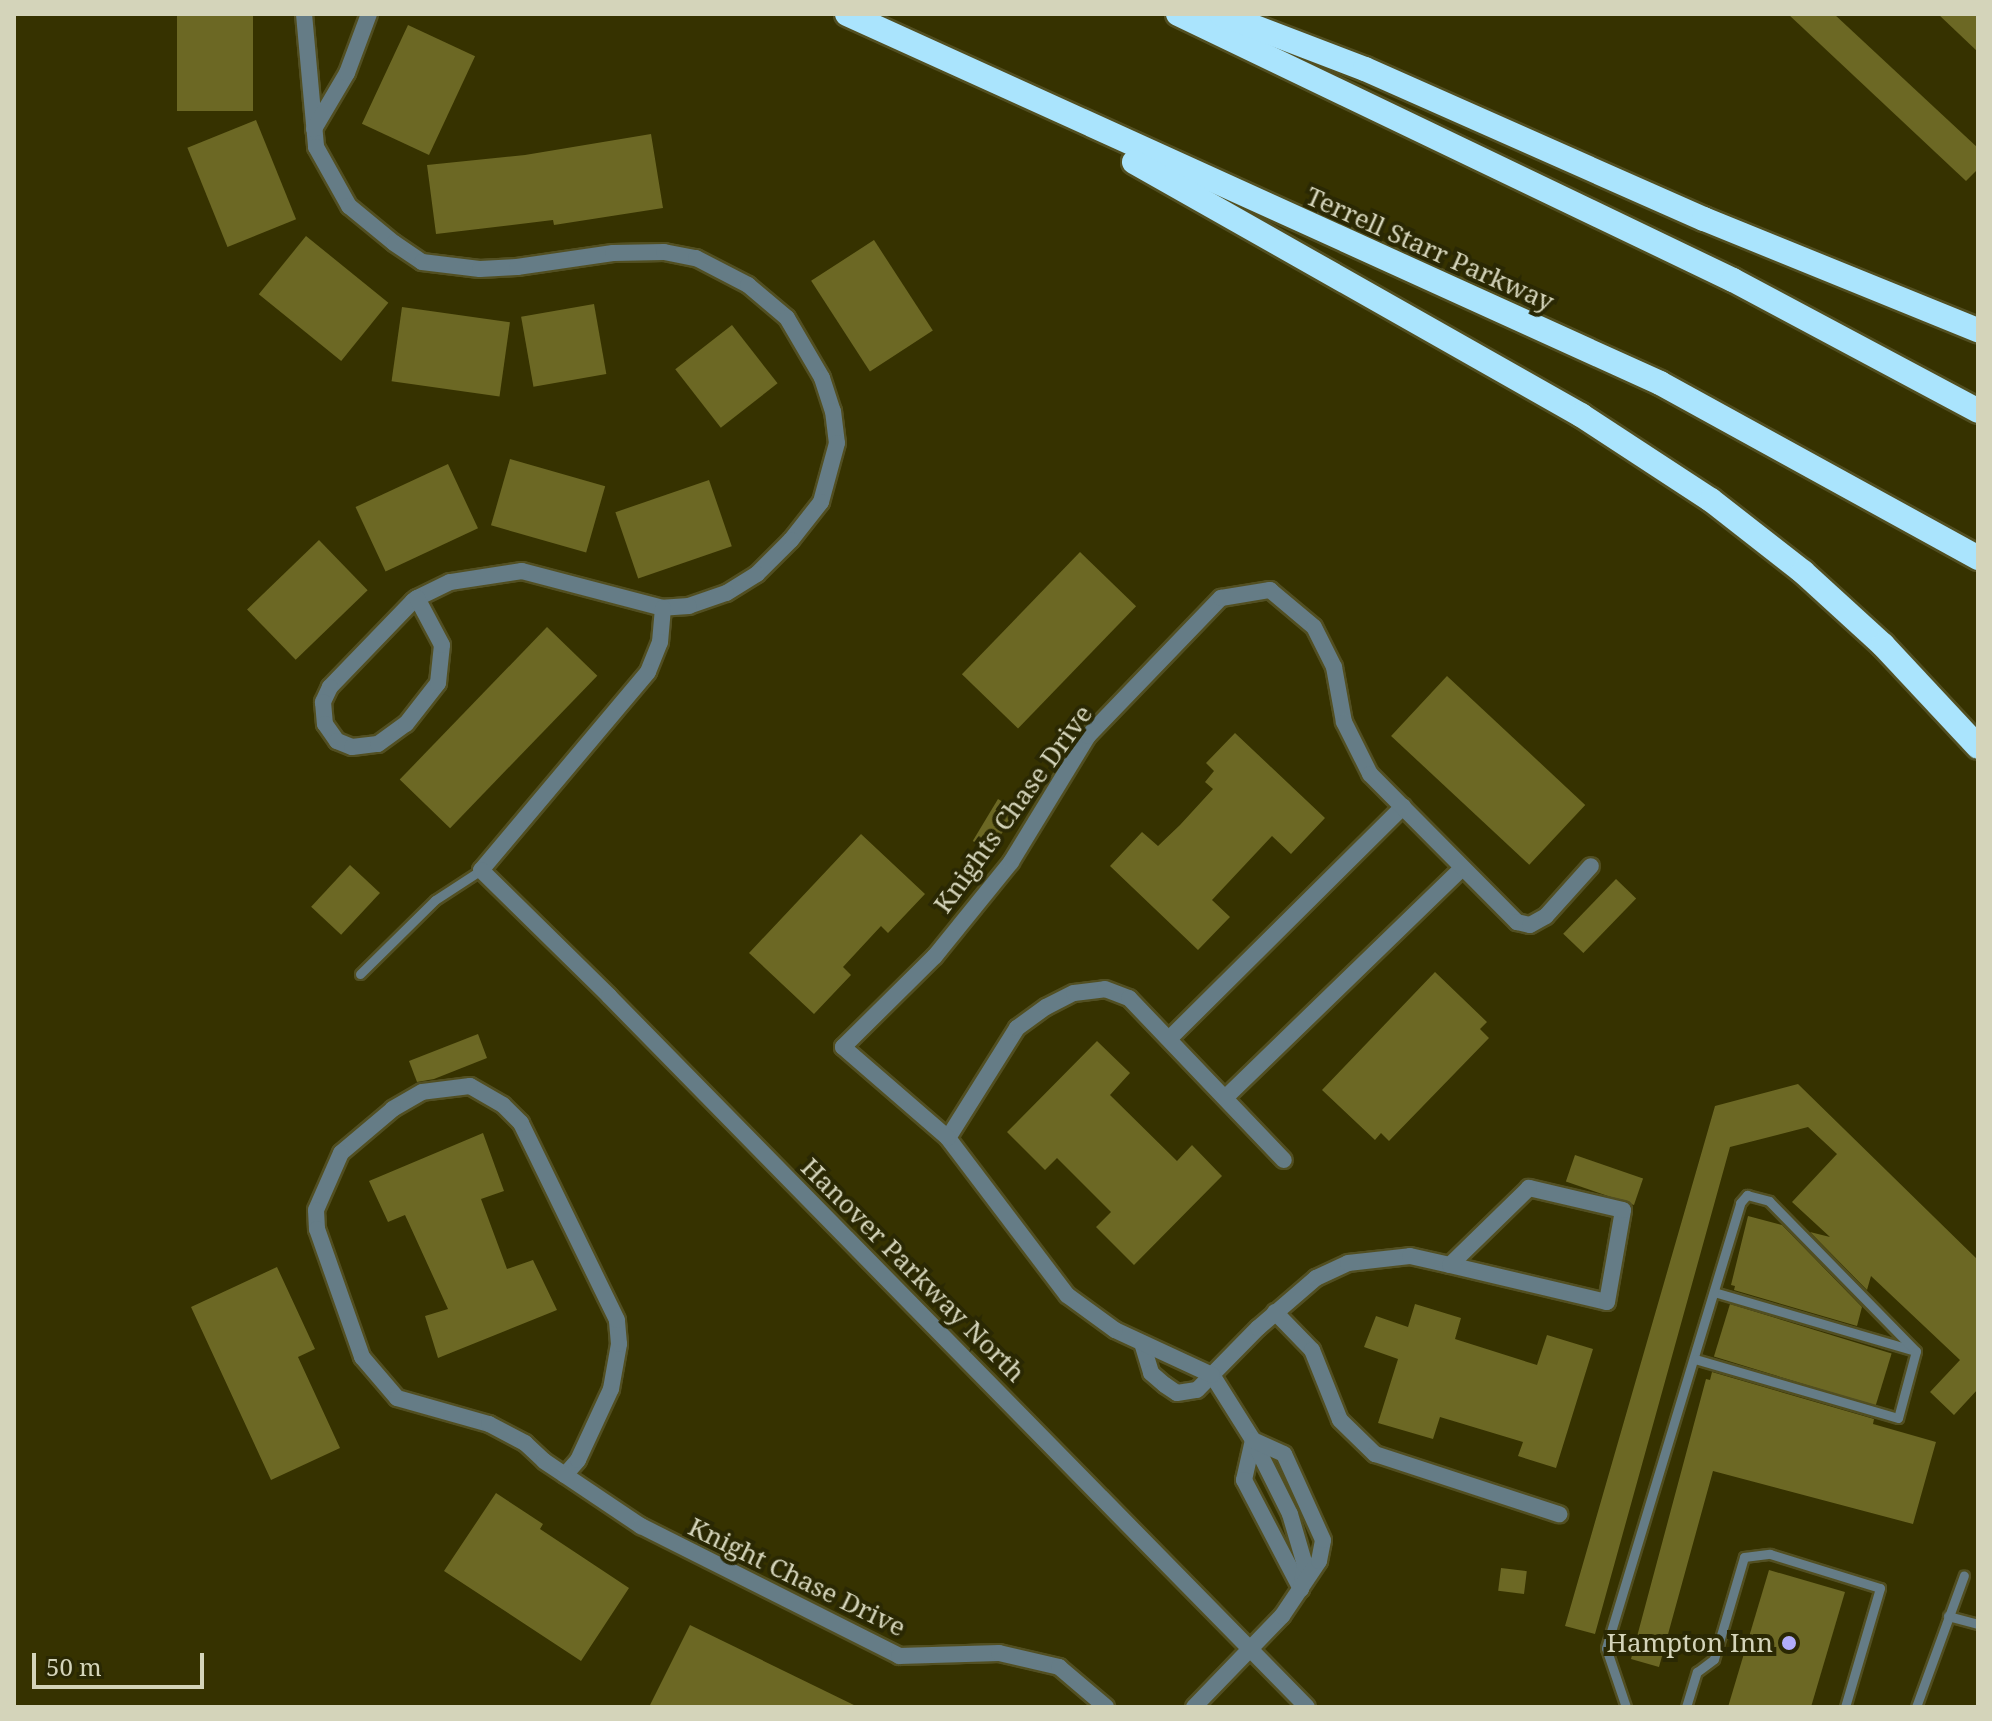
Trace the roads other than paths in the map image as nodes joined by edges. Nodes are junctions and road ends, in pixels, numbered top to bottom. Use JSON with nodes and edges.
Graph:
{"nodes":[{"id":1,"x":304,"y":14,"type":"edge"},
{"id":2,"x":369,"y":14,"type":"edge"},
{"id":3,"x":847,"y":14,"type":"edge"},
{"id":4,"x":1178,"y":14,"type":"edge"},
{"id":5,"x":1221,"y":14,"type":"edge"},
{"id":6,"x":1007,"y":89,"type":"junction"},
{"id":7,"x":314,"y":129,"type":"junction"},
{"id":8,"x":1978,"y":330,"type":"edge"},
{"id":9,"x":1978,"y":411,"type":"edge"},
{"id":10,"x":1978,"y":558,"type":"edge"},
{"id":11,"x":417,"y":598,"type":"junction"},
{"id":12,"x":663,"y":608,"type":"junction"},
{"id":13,"x":1978,"y":747,"type":"edge"},
{"id":14,"x":1403,"y":807,"type":"junction"},
{"id":15,"x":1591,"y":866,"type":"dead end"},
{"id":16,"x":1462,"y":868,"type":"junction"},
{"id":17,"x":481,"y":870,"type":"junction"},
{"id":18,"x":360,"y":974,"type":"dead end"},
{"id":19,"x":1169,"y":1039,"type":"junction"},
{"id":20,"x":1225,"y":1098,"type":"junction"},
{"id":21,"x":948,"y":1138,"type":"junction"},
{"id":22,"x":1284,"y":1160,"type":"dead end"},
{"id":23,"x":1450,"y":1265,"type":"junction"},
{"id":24,"x":1714,"y":1292,"type":"junction"},
{"id":25,"x":1275,"y":1312,"type":"junction"},
{"id":26,"x":1142,"y":1343,"type":"junction"},
{"id":27,"x":1916,"y":1351,"type":"junction"},
{"id":28,"x":1695,"y":1359,"type":"junction"},
{"id":29,"x":1212,"y":1375,"type":"junction"},
{"id":30,"x":1253,"y":1440,"type":"junction"},
{"id":31,"x":565,"y":1475,"type":"junction"},
{"id":32,"x":1307,"y":1505,"type":"junction"},
{"id":33,"x":1290,"y":1514,"type":"junction"},
{"id":34,"x":1559,"y":1514,"type":"dead end"},
{"id":35,"x":1964,"y":1575,"type":"dead end"},
{"id":36,"x":1301,"y":1589,"type":"junction"},
{"id":37,"x":1948,"y":1616,"type":"junction"},
{"id":38,"x":1978,"y":1624,"type":"edge"},
{"id":39,"x":1252,"y":1651,"type":"junction"},
{"id":40,"x":1106,"y":1707,"type":"edge"},
{"id":41,"x":1194,"y":1707,"type":"edge"},
{"id":42,"x":1307,"y":1707,"type":"edge"},
{"id":43,"x":1626,"y":1707,"type":"edge"},
{"id":44,"x":1686,"y":1707,"type":"edge"},
{"id":45,"x":1845,"y":1707,"type":"edge"},
{"id":46,"x":1916,"y":1707,"type":"edge"}],
"edges":[{"from":1,"to":7,"type":"street"},
{"from":2,"to":7,"type":"street"},
{"from":3,"to":6,"type":"highway","name":"Terrell Starr Parkway"},
{"from":4,"to":9,"type":"highway"},
{"from":5,"to":8,"type":"highway"},
{"from":6,"to":10,"type":"highway","name":"Terrell Starr Parkway"},
{"from":6,"to":13,"type":"highway"},
{"from":7,"to":12,"type":"street"},
{"from":11,"to":11,"type":"street"},
{"from":11,"to":12,"type":"street"},
{"from":12,"to":17,"type":"street"},
{"from":14,"to":16,"type":"street","name":"Knights Chase Drive"},
{"from":14,"to":19,"type":"street"},
{"from":14,"to":21,"type":"street","name":"Knights Chase Drive"},
{"from":15,"to":16,"type":"street","name":"Knights Chase Drive"},
{"from":16,"to":20,"type":"street"},
{"from":17,"to":18,"type":"lane"},
{"from":17,"to":39,"type":"street","name":"Hanover Parkway North"},
{"from":19,"to":20,"type":"street"},
{"from":19,"to":21,"type":"street"},
{"from":20,"to":22,"type":"street"},
{"from":21,"to":26,"type":"street","name":"Knights Chase Drive"},
{"from":23,"to":23,"type":"street"},
{"from":23,"to":25,"type":"street"},
{"from":24,"to":27,"type":"lane"},
{"from":24,"to":27,"type":"lane"},
{"from":24,"to":28,"type":"lane"},
{"from":25,"to":29,"type":"street"},
{"from":25,"to":34,"type":"street"},
{"from":26,"to":29,"type":"street","name":"Knights Chase Drive"},
{"from":26,"to":29,"type":"street"},
{"from":27,"to":28,"type":"lane"},
{"from":28,"to":43,"type":"lane"},
{"from":29,"to":30,"type":"street"},
{"from":30,"to":32,"type":"street"},
{"from":30,"to":33,"type":"street"},
{"from":30,"to":36,"type":"street"},
{"from":31,"to":31,"type":"street","name":"Knight Chase Drive"},
{"from":31,"to":40,"type":"street","name":"Knight Chase Drive"},
{"from":32,"to":33,"type":"street"},
{"from":32,"to":36,"type":"street"},
{"from":33,"to":36,"type":"street"},
{"from":35,"to":37,"type":"lane"},
{"from":36,"to":39,"type":"street"},
{"from":37,"to":38,"type":"lane"},
{"from":37,"to":46,"type":"lane"},
{"from":39,"to":41,"type":"street"},
{"from":39,"to":42,"type":"street","name":"Hanover Parkway North"},
{"from":44,"to":45,"type":"lane"}]}
